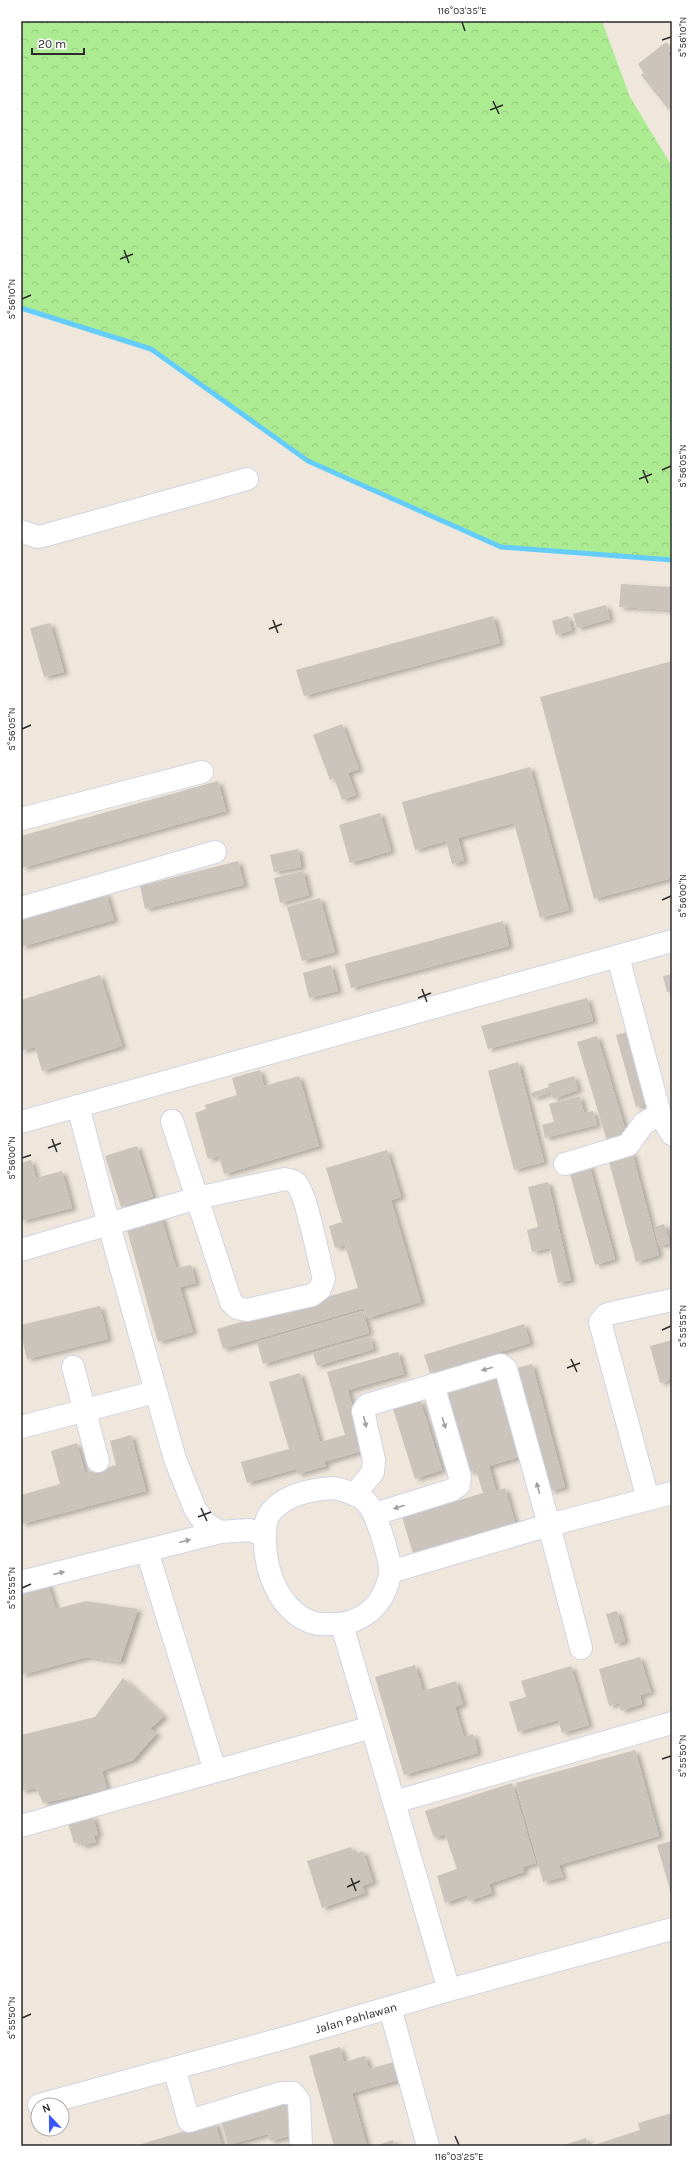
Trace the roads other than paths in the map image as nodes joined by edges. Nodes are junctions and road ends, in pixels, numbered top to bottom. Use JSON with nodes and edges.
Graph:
{"nodes":[{"id":1,"x":247,"y":479,"type":"dead end"},
{"id":2,"x":21,"y":531,"type":"edge"},
{"id":3,"x":202,"y":772,"type":"dead end"},
{"id":4,"x":21,"y":819,"type":"edge"},
{"id":5,"x":215,"y":852,"type":"dead end"},
{"id":6,"x":21,"y":908,"type":"edge"},
{"id":7,"x":672,"y":941,"type":"edge"},
{"id":8,"x":618,"y":956,"type":"junction"},
{"id":9,"x":78,"y":1106,"type":"junction"},
{"id":10,"x":660,"y":1114,"type":"junction"},
{"id":11,"x":172,"y":1121,"type":"dead end"},
{"id":12,"x":21,"y":1122,"type":"edge"},
{"id":13,"x":672,"y":1134,"type":"edge"},
{"id":14,"x":565,"y":1164,"type":"dead end"},
{"id":15,"x":197,"y":1198,"type":"junction"},
{"id":16,"x":109,"y":1225,"type":"junction"},
{"id":17,"x":21,"y":1250,"type":"edge"},
{"id":18,"x":672,"y":1300,"type":"edge"},
{"id":19,"x":73,"y":1367,"type":"dead end"},
{"id":20,"x":433,"y":1385,"type":"junction"},
{"id":21,"x":155,"y":1392,"type":"junction"},
{"id":22,"x":84,"y":1409,"type":"junction"},
{"id":23,"x":21,"y":1427,"type":"edge"},
{"id":24,"x":98,"y":1461,"type":"dead end"},
{"id":25,"x":672,"y":1493,"type":"edge"},
{"id":26,"x":355,"y":1494,"type":"junction"},
{"id":27,"x":648,"y":1499,"type":"junction"},
{"id":28,"x":375,"y":1514,"type":"junction"},
{"id":29,"x":549,"y":1525,"type":"junction"},
{"id":30,"x":220,"y":1532,"type":"junction"},
{"id":31,"x":264,"y":1535,"type":"junction"},
{"id":32,"x":147,"y":1551,"type":"junction"},
{"id":33,"x":390,"y":1572,"type":"junction"},
{"id":34,"x":21,"y":1582,"type":"edge"},
{"id":35,"x":342,"y":1625,"type":"junction"},
{"id":36,"x":581,"y":1648,"type":"dead end"},
{"id":37,"x":672,"y":1723,"type":"edge"},
{"id":38,"x":372,"y":1727,"type":"junction"},
{"id":39,"x":215,"y":1771,"type":"junction"},
{"id":40,"x":394,"y":1802,"type":"junction"},
{"id":41,"x":21,"y":1826,"type":"edge"},
{"id":42,"x":672,"y":1928,"type":"edge"},
{"id":43,"x":449,"y":1990,"type":"junction"},
{"id":44,"x":390,"y":2008,"type":"junction"},
{"id":45,"x":174,"y":2068,"type":"junction"},
{"id":46,"x":68,"y":2097,"type":"edge"},
{"id":47,"x":301,"y":2146,"type":"edge"},
{"id":48,"x":428,"y":2146,"type":"edge"}],
"edges":[{"from":1,"to":2,"type":"street"},
{"from":3,"to":4,"type":"street"},
{"from":5,"to":6,"type":"street"},
{"from":7,"to":8,"type":"street"},
{"from":8,"to":9,"type":"street"},
{"from":8,"to":10,"type":"street"},
{"from":9,"to":12,"type":"street"},
{"from":9,"to":16,"type":"street"},
{"from":10,"to":13,"type":"street"},
{"from":10,"to":14,"type":"street"},
{"from":11,"to":15,"type":"street"},
{"from":15,"to":15,"type":"street"},
{"from":15,"to":16,"type":"street"},
{"from":16,"to":17,"type":"street"},
{"from":16,"to":21,"type":"street"},
{"from":18,"to":27,"type":"street"},
{"from":19,"to":22,"type":"street"},
{"from":20,"to":26,"type":"street","one_way":true},
{"from":20,"to":28,"type":"street","one_way":true},
{"from":29,"to":20,"type":"street","one_way":true},
{"from":21,"to":22,"type":"street"},
{"from":21,"to":30,"type":"street"},
{"from":22,"to":23,"type":"street"},
{"from":22,"to":24,"type":"street"},
{"from":25,"to":27,"type":"street"},
{"from":26,"to":28,"type":"street"},
{"from":26,"to":31,"type":"street"},
{"from":27,"to":29,"type":"street"},
{"from":28,"to":33,"type":"street"},
{"from":29,"to":33,"type":"street"},
{"from":29,"to":36,"type":"street"},
{"from":30,"to":31,"type":"street"},
{"from":32,"to":30,"type":"street","one_way":true},
{"from":31,"to":35,"type":"street"},
{"from":34,"to":32,"type":"street","one_way":true},
{"from":32,"to":39,"type":"street"},
{"from":33,"to":35,"type":"street"},
{"from":35,"to":38,"type":"street"},
{"from":37,"to":40,"type":"street"},
{"from":38,"to":39,"type":"street"},
{"from":38,"to":40,"type":"street"},
{"from":39,"to":41,"type":"street"},
{"from":40,"to":43,"type":"street"},
{"from":42,"to":43,"type":"street","name":"Jalan Pahlawan"},
{"from":43,"to":44,"type":"street","name":"Jalan Pahlawan"},
{"from":44,"to":45,"type":"street","name":"Jalan Pahlawan"},
{"from":44,"to":48,"type":"street"},
{"from":45,"to":46,"type":"street","name":"Jalan Pahlawan"},
{"from":45,"to":47,"type":"street"}]}
